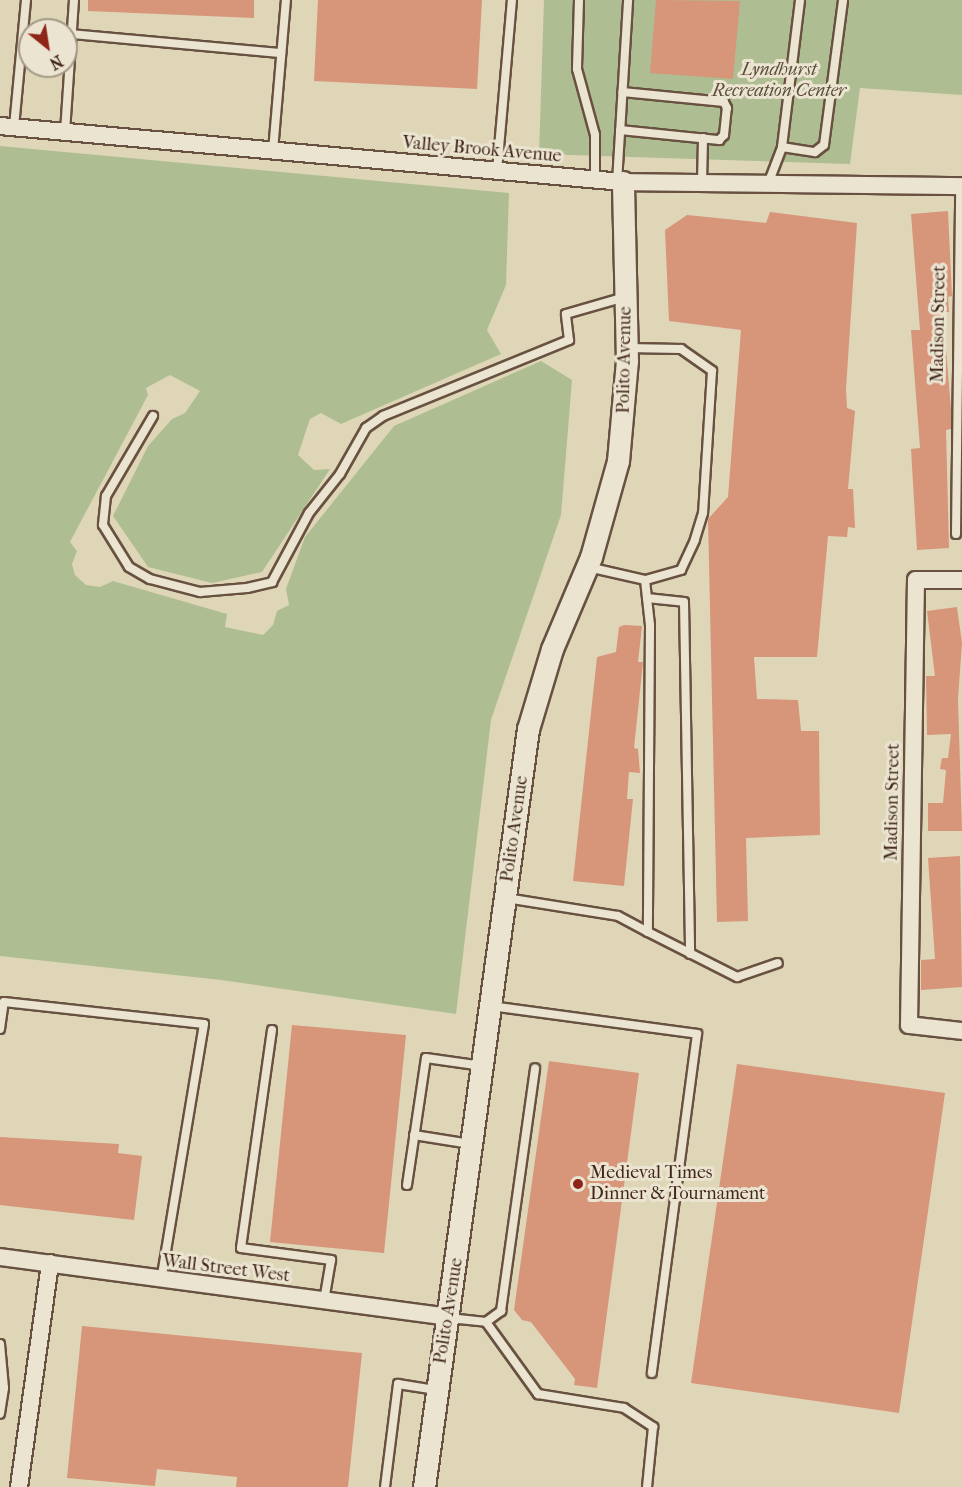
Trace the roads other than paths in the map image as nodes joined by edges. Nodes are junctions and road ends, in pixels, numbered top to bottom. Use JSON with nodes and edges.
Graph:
{"nodes":[{"id":1,"x":26,"y":0,"type":"edge"},
{"id":2,"x":74,"y":0,"type":"edge"},
{"id":3,"x":286,"y":0,"type":"edge"},
{"id":4,"x":512,"y":0,"type":"edge"},
{"id":5,"x":579,"y":0,"type":"edge"},
{"id":6,"x":628,"y":0,"type":"edge"},
{"id":7,"x":800,"y":0,"type":"edge"},
{"id":8,"x":843,"y":0,"type":"edge"},
{"id":9,"x":72,"y":18,"type":"edge"},
{"id":10,"x":78,"y":35,"type":"edge"},
{"id":11,"x":281,"y":53,"type":"junction"},
{"id":12,"x":68,"y":78,"type":"edge"},
{"id":13,"x":622,"y":92,"type":"junction"},
{"id":14,"x":7,"y":127,"type":"edge"},
{"id":15,"x":620,"y":130,"type":"junction"},
{"id":16,"x":64,"y":132,"type":"junction"},
{"id":17,"x":704,"y":138,"type":"junction"},
{"id":18,"x":782,"y":147,"type":"junction"},
{"id":19,"x":273,"y":151,"type":"junction"},
{"id":20,"x":497,"y":171,"type":"junction"},
{"id":21,"x":595,"y":180,"type":"junction"},
{"id":22,"x":620,"y":182,"type":"junction"},
{"id":23,"x":702,"y":183,"type":"junction"},
{"id":24,"x":768,"y":184,"type":"junction"},
{"id":25,"x":961,"y":186,"type":"edge"},
{"id":26,"x":626,"y":296,"type":"junction"},
{"id":27,"x":627,"y":348,"type":"junction"},
{"id":28,"x":153,"y":416,"type":"dead end"},
{"id":29,"x":956,"y":534,"type":"dead end"},
{"id":30,"x":587,"y":567,"type":"junction"},
{"id":31,"x":645,"y":580,"type":"junction"},
{"id":32,"x":962,"y":580,"type":"edge"},
{"id":33,"x":647,"y":598,"type":"junction"},
{"id":34,"x":505,"y":897,"type":"junction"},
{"id":35,"x":648,"y":932,"type":"junction"},
{"id":36,"x":690,"y":954,"type":"junction"},
{"id":37,"x":778,"y":963,"type":"dead end"},
{"id":38,"x":2,"y":1002,"type":"edge"},
{"id":39,"x":490,"y":1006,"type":"junction"},
{"id":40,"x":0,"y":1029,"type":"edge"},
{"id":41,"x":272,"y":1030,"type":"dead end"},
{"id":42,"x":962,"y":1031,"type":"edge"},
{"id":43,"x":482,"y":1066,"type":"junction"},
{"id":44,"x":535,"y":1068,"type":"dead end"},
{"id":45,"x":414,"y":1135,"type":"junction"},
{"id":46,"x":472,"y":1144,"type":"junction"},
{"id":47,"x":407,"y":1185,"type":"dead end"},
{"id":48,"x":0,"y":1257,"type":"edge"},
{"id":49,"x":50,"y":1263,"type":"junction"},
{"id":50,"x":161,"y":1280,"type":"junction"},
{"id":51,"x":324,"y":1302,"type":"junction"},
{"id":52,"x":447,"y":1317,"type":"junction"},
{"id":53,"x":486,"y":1322,"type":"junction"},
{"id":54,"x":0,"y":1344,"type":"edge"},
{"id":55,"x":652,"y":1373,"type":"dead end"},
{"id":56,"x":437,"y":1390,"type":"junction"},
{"id":57,"x":0,"y":1414,"type":"edge"},
{"id":58,"x":19,"y":1487,"type":"edge"},
{"id":59,"x":385,"y":1487,"type":"edge"},
{"id":60,"x":424,"y":1487,"type":"edge"},
{"id":61,"x":648,"y":1487,"type":"edge"}],
"edges":[{"from":1,"to":14,"type":"lane"},
{"from":2,"to":9,"type":"lane"},
{"from":3,"to":11,"type":"lane"},
{"from":4,"to":20,"type":"lane"},
{"from":5,"to":21,"type":"lane"},
{"from":6,"to":13,"type":"lane","name":"Polito Avenue"},
{"from":7,"to":18,"type":"lane"},
{"from":8,"to":18,"type":"lane"},
{"from":10,"to":11,"type":"lane"},
{"from":11,"to":19,"type":"lane"},
{"from":12,"to":16,"type":"lane"},
{"from":13,"to":15,"type":"lane","name":"Polito Avenue"},
{"from":13,"to":17,"type":"lane"},
{"from":14,"to":16,"type":"street","name":"Valley Brook Avenue"},
{"from":15,"to":17,"type":"lane"},
{"from":15,"to":22,"type":"lane","name":"Polito Avenue"},
{"from":16,"to":19,"type":"street","name":"Valley Brook Avenue"},
{"from":17,"to":23,"type":"lane"},
{"from":18,"to":24,"type":"lane"},
{"from":19,"to":20,"type":"street","name":"Valley Brook Avenue"},
{"from":20,"to":21,"type":"street","name":"Valley Brook Avenue"},
{"from":21,"to":22,"type":"street","name":"Valley Brook Avenue"},
{"from":22,"to":23,"type":"street","name":"Valley Brook Avenue"},
{"from":22,"to":26,"type":"street","name":"Polito Avenue"},
{"from":23,"to":24,"type":"street","name":"Valley Brook Avenue"},
{"from":24,"to":25,"type":"street","name":"Valley Brook Avenue"},
{"from":25,"to":29,"type":"lane","name":"Madison Street"},
{"from":26,"to":27,"type":"street","name":"Polito Avenue"},
{"from":26,"to":28,"type":"lane"},
{"from":27,"to":30,"type":"street","name":"Polito Avenue"},
{"from":27,"to":31,"type":"lane"},
{"from":30,"to":31,"type":"lane"},
{"from":30,"to":34,"type":"street","name":"Polito Avenue"},
{"from":31,"to":33,"type":"lane"},
{"from":32,"to":42,"type":"street","name":"Madison Street"},
{"from":33,"to":35,"type":"lane"},
{"from":33,"to":36,"type":"lane"},
{"from":34,"to":35,"type":"lane"},
{"from":34,"to":39,"type":"street","name":"Polito Avenue"},
{"from":35,"to":36,"type":"lane"},
{"from":36,"to":37,"type":"lane"},
{"from":38,"to":40,"type":"lane"},
{"from":38,"to":50,"type":"lane"},
{"from":39,"to":43,"type":"street","name":"Polito Avenue"},
{"from":39,"to":55,"type":"lane"},
{"from":41,"to":51,"type":"lane"},
{"from":43,"to":45,"type":"lane"},
{"from":43,"to":46,"type":"street","name":"Polito Avenue"},
{"from":44,"to":53,"type":"lane"},
{"from":45,"to":46,"type":"lane"},
{"from":45,"to":47,"type":"lane"},
{"from":46,"to":52,"type":"street","name":"Polito Avenue"},
{"from":48,"to":49,"type":"street","name":"Wall Street West"},
{"from":49,"to":50,"type":"street","name":"Wall Street West"},
{"from":49,"to":58,"type":"street"},
{"from":50,"to":51,"type":"street","name":"Wall Street West"},
{"from":51,"to":52,"type":"street","name":"Wall Street West"},
{"from":52,"to":53,"type":"lane"},
{"from":52,"to":56,"type":"street","name":"Polito Avenue"},
{"from":53,"to":61,"type":"lane"},
{"from":54,"to":57,"type":"lane"},
{"from":56,"to":59,"type":"lane"},
{"from":56,"to":60,"type":"street","name":"Polito Avenue"}]}
